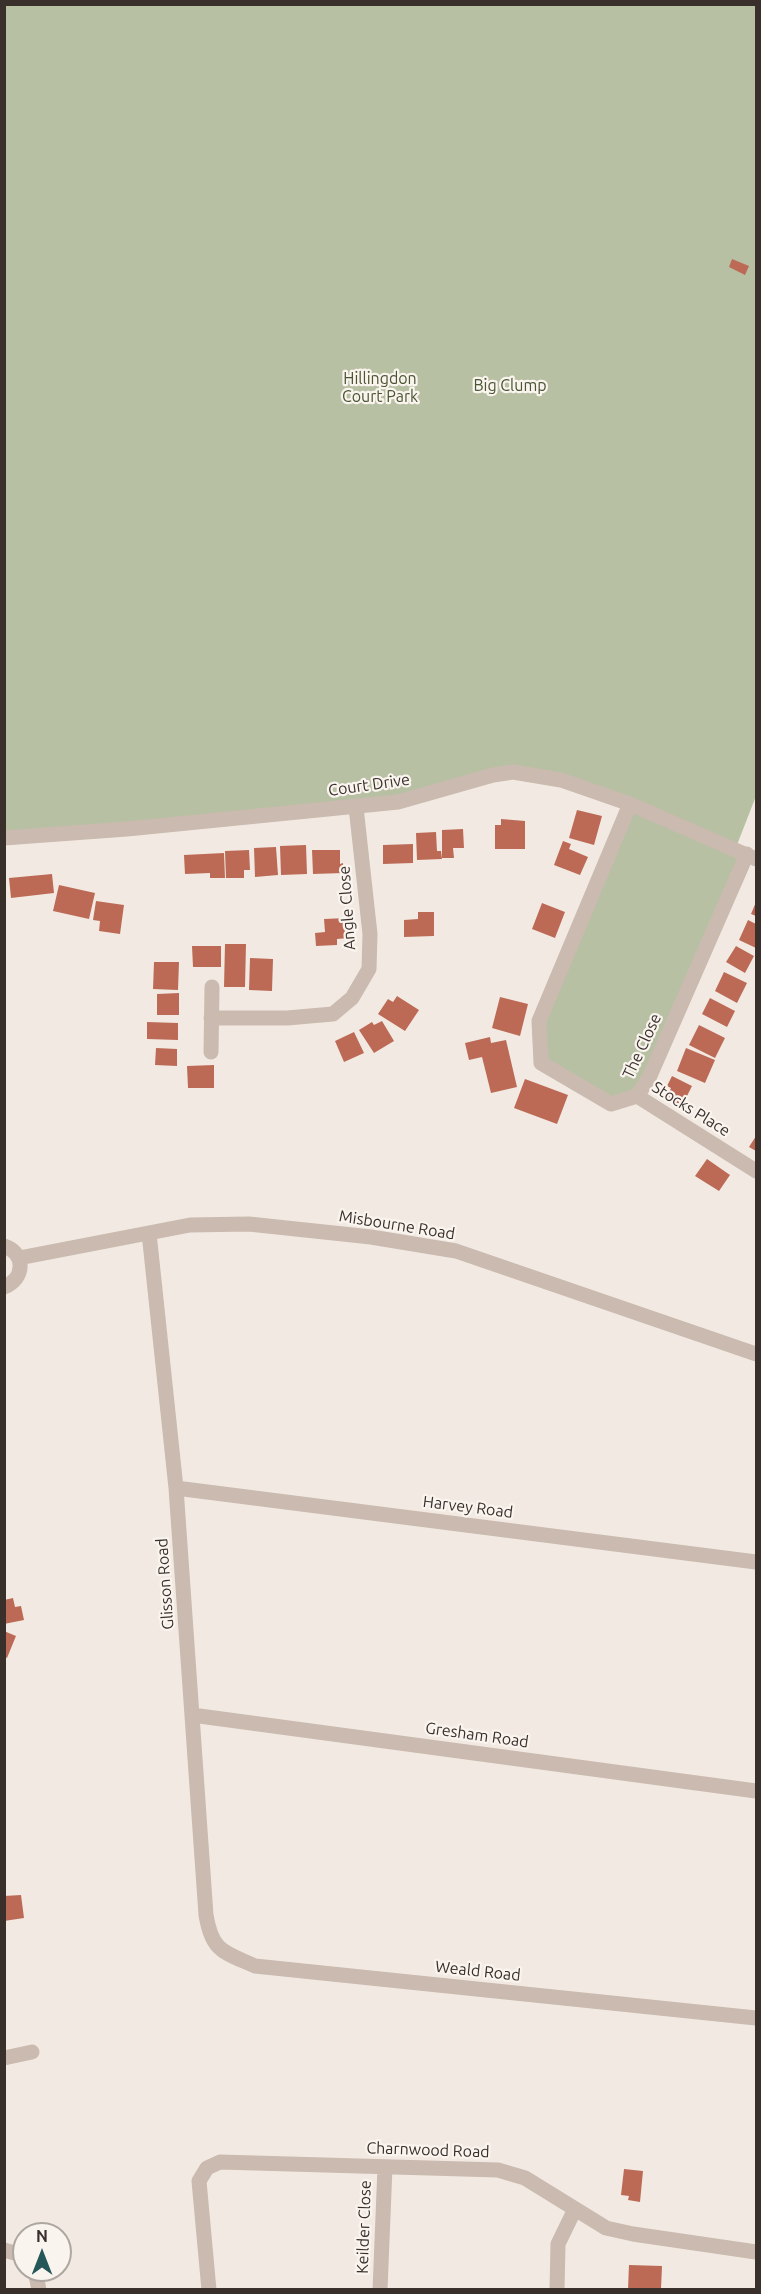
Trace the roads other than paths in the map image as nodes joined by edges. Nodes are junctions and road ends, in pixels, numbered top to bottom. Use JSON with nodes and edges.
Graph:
{"nodes":[{"id":1,"x":630,"y":804,"type":"junction"},
{"id":2,"x":356,"y":807,"type":"junction"},
{"id":3,"x":4,"y":838,"type":"edge"},
{"id":4,"x":752,"y":856,"type":"edge"},
{"id":5,"x":212,"y":987,"type":"dead end"},
{"id":6,"x":211,"y":1018,"type":"junction"},
{"id":7,"x":211,"y":1052,"type":"dead end"},
{"id":8,"x":637,"y":1096,"type":"junction"},
{"id":9,"x":756,"y":1171,"type":"edge"},
{"id":10,"x":149,"y":1233,"type":"junction"},
{"id":11,"x":4,"y":1246,"type":"edge"},
{"id":12,"x":19,"y":1258,"type":"junction"},
{"id":13,"x":4,"y":1287,"type":"edge"},
{"id":14,"x":756,"y":1354,"type":"edge"},
{"id":15,"x":176,"y":1488,"type":"junction"},
{"id":16,"x":756,"y":1562,"type":"edge"},
{"id":17,"x":192,"y":1715,"type":"junction"},
{"id":18,"x":756,"y":1791,"type":"edge"},
{"id":19,"x":208,"y":1933,"type":"joint"},
{"id":20,"x":756,"y":2018,"type":"edge"},
{"id":21,"x":32,"y":2052,"type":"dead end"},
{"id":22,"x":4,"y":2058,"type":"edge"},
{"id":23,"x":385,"y":2167,"type":"junction"},
{"id":24,"x":575,"y":2209,"type":"junction"},
{"id":25,"x":756,"y":2252,"type":"edge"},
{"id":26,"x":209,"y":2289,"type":"edge"},
{"id":27,"x":380,"y":2289,"type":"edge"},
{"id":28,"x":557,"y":2289,"type":"edge"}],
"edges":[{"from":1,"to":2,"type":"street","name":"Court Drive"},
{"from":1,"to":4,"type":"street","name":"Court Drive"},
{"from":1,"to":8,"type":"street","name":"The Close"},
{"from":2,"to":3,"type":"street","name":"Court Drive"},
{"from":2,"to":6,"type":"street","name":"Angle Close"},
{"from":4,"to":8,"type":"street","name":"The Close"},
{"from":5,"to":6,"type":"street"},
{"from":6,"to":7,"type":"street"},
{"from":8,"to":9,"type":"street","name":"Stocks Place"},
{"from":10,"to":12,"type":"street","name":"Misbourne Road"},
{"from":10,"to":14,"type":"street","name":"Misbourne Road"},
{"from":10,"to":15,"type":"street","name":"Glisson Road"},
{"from":11,"to":12,"type":"street"},
{"from":12,"to":13,"type":"street"},
{"from":15,"to":16,"type":"street","name":"Harvey Road"},
{"from":15,"to":17,"type":"street","name":"Glisson Road"},
{"from":17,"to":18,"type":"street","name":"Gresham Road"},
{"from":17,"to":19,"type":"street","name":"Glisson Road"},
{"from":19,"to":20,"type":"street","name":"Weald Road"},
{"from":21,"to":22,"type":"street"},
{"from":23,"to":24,"type":"street","name":"Charnwood Road"},
{"from":23,"to":26,"type":"street","name":"Charnwood Road"},
{"from":23,"to":27,"type":"street","name":"Keilder Close"},
{"from":24,"to":25,"type":"street","name":"Charnwood Road"},
{"from":24,"to":28,"type":"street"}]}
